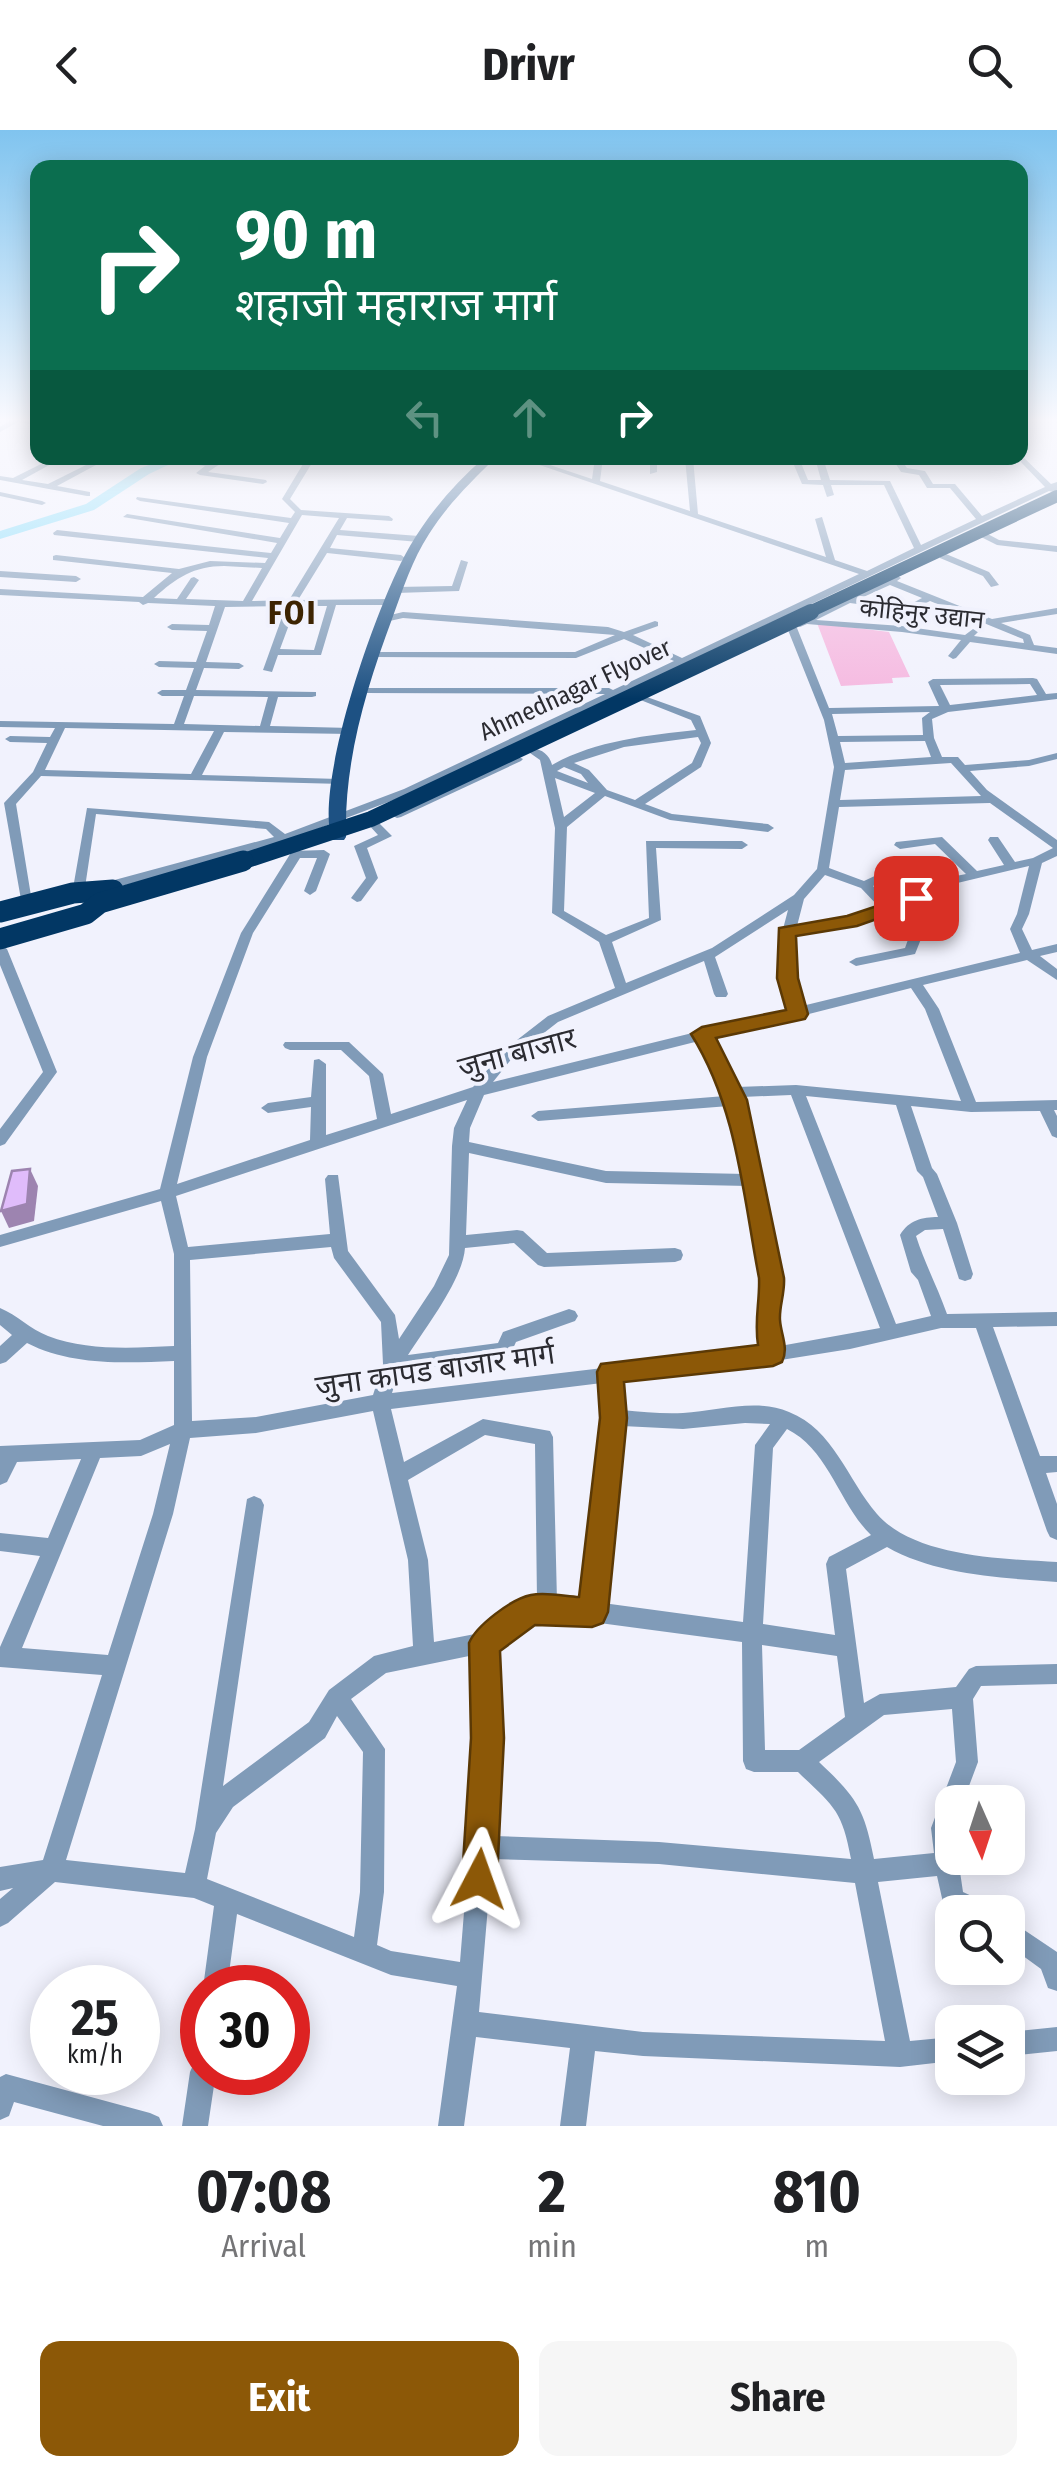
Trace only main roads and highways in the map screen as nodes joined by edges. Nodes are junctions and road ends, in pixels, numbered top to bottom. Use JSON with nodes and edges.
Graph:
{"nodes":[{"id":1,"x":440,"y":512,"type":"edge"},
{"id":2,"x":1012,"y":512,"type":"edge"},
{"id":3,"x":329,"y":845,"type":"road end"},
{"id":4,"x":91,"y":897,"type":"junction"},
{"id":5,"x":0,"y":914,"type":"edge"},
{"id":6,"x":0,"y":937,"type":"edge"}],
"edges":[{"from":1,"to":3,"type":"main road"},
{"from":2,"to":4,"type":"highway","name":"Ahmednagar Flyover","bridge":true},
{"from":4,"to":5,"type":"highway","bridge":true},
{"from":4,"to":6,"type":"highway","bridge":true}]}
